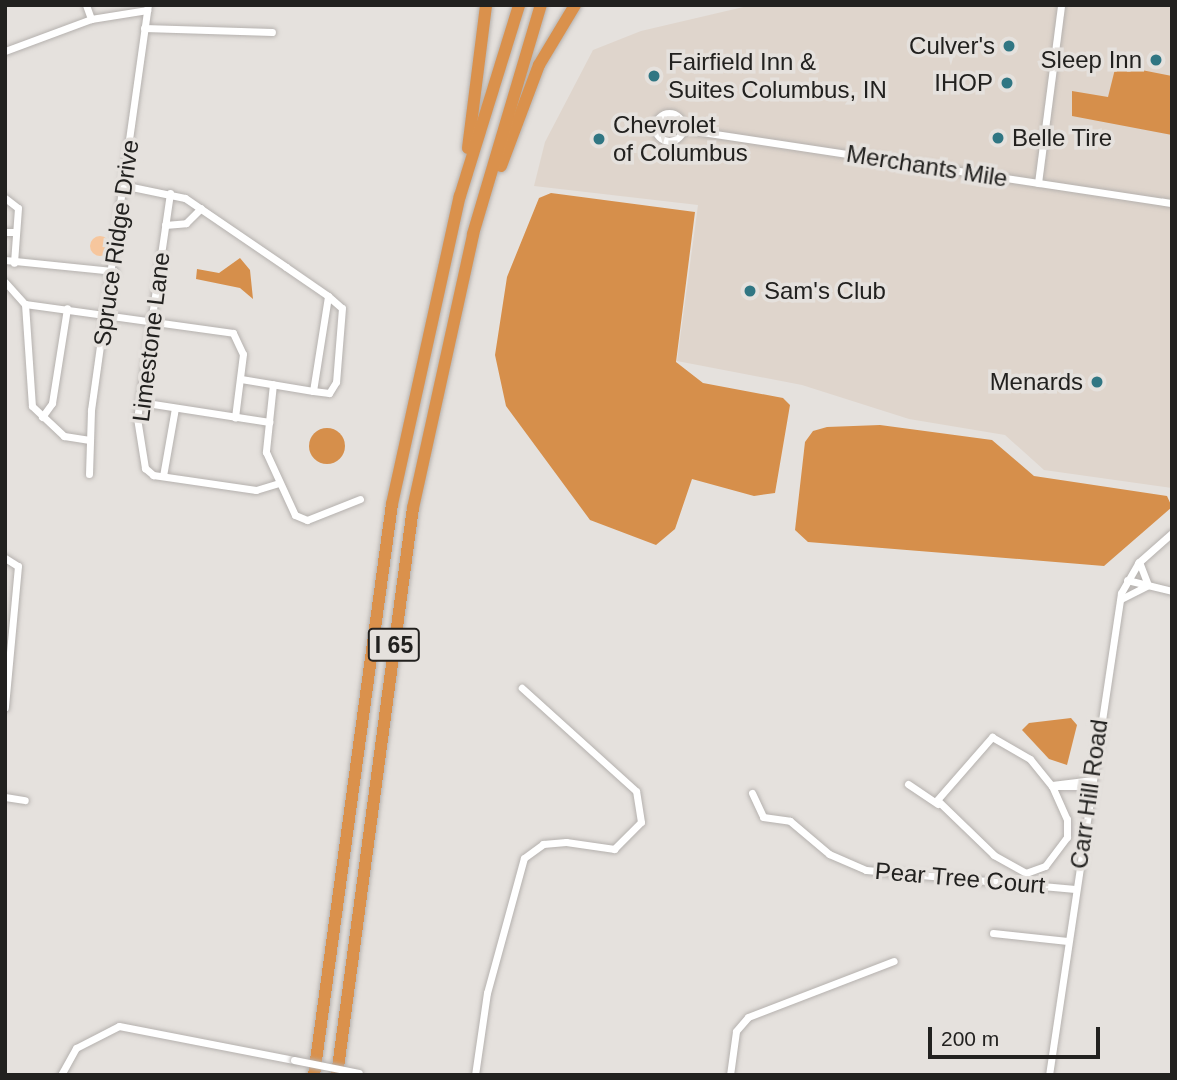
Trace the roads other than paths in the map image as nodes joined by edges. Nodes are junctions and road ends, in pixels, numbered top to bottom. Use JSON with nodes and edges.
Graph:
{"nodes":[{"id":1,"x":86,"y":5,"type":"edge"},
{"id":2,"x":486,"y":5,"type":"edge"},
{"id":3,"x":519,"y":5,"type":"edge"},
{"id":4,"x":541,"y":5,"type":"edge"},
{"id":5,"x":575,"y":5,"type":"edge"},
{"id":6,"x":1062,"y":5,"type":"edge"},
{"id":7,"x":148,"y":8,"type":"edge"},
{"id":8,"x":91,"y":19,"type":"junction"},
{"id":9,"x":144,"y":28,"type":"junction"},
{"id":10,"x":272,"y":32,"type":"dead end"},
{"id":11,"x":5,"y":51,"type":"edge"},
{"id":12,"x":682,"y":129,"type":"dead end"},
{"id":13,"x":1038,"y":183,"type":"junction"},
{"id":14,"x":127,"y":186,"type":"junction"},
{"id":15,"x":170,"y":193,"type":"junction"},
{"id":16,"x":460,"y":197,"type":"junction"},
{"id":17,"x":5,"y":198,"type":"edge"},
{"id":18,"x":1172,"y":203,"type":"edge"},
{"id":19,"x":201,"y":208,"type":"junction"},
{"id":20,"x":165,"y":225,"type":"junction"},
{"id":21,"x":5,"y":232,"type":"edge"},
{"id":22,"x":16,"y":232,"type":"junction"},
{"id":23,"x":473,"y":234,"type":"junction"},
{"id":24,"x":5,"y":260,"type":"edge"},
{"id":25,"x":15,"y":263,"type":"junction"},
{"id":26,"x":114,"y":271,"type":"junction"},
{"id":27,"x":5,"y":282,"type":"edge"},
{"id":28,"x":328,"y":296,"type":"junction"},
{"id":29,"x":25,"y":304,"type":"junction"},
{"id":30,"x":67,"y":307,"type":"junction"},
{"id":31,"x":108,"y":312,"type":"junction"},
{"id":32,"x":151,"y":317,"type":"junction"},
{"id":33,"x":241,"y":379,"type":"junction"},
{"id":34,"x":273,"y":384,"type":"junction"},
{"id":35,"x":313,"y":391,"type":"junction"},
{"id":36,"x":140,"y":402,"type":"junction"},
{"id":37,"x":175,"y":408,"type":"junction"},
{"id":38,"x":42,"y":417,"type":"junction"},
{"id":39,"x":235,"y":417,"type":"junction"},
{"id":40,"x":268,"y":422,"type":"junction"},
{"id":41,"x":90,"y":440,"type":"junction"},
{"id":42,"x":89,"y":474,"type":"dead end"},
{"id":43,"x":163,"y":476,"type":"junction"},
{"id":44,"x":279,"y":483,"type":"junction"},
{"id":45,"x":360,"y":499,"type":"dead end"},
{"id":46,"x":1172,"y":533,"type":"edge"},
{"id":47,"x":5,"y":558,"type":"edge"},
{"id":48,"x":1139,"y":562,"type":"junction"},
{"id":49,"x":1127,"y":580,"type":"junction"},
{"id":50,"x":1148,"y":585,"type":"junction"},
{"id":51,"x":1172,"y":591,"type":"edge"},
{"id":52,"x":1120,"y":599,"type":"junction"},
{"id":53,"x":522,"y":688,"type":"dead end"},
{"id":54,"x":5,"y":706,"type":"edge"},
{"id":55,"x":1091,"y":783,"type":"junction"},
{"id":56,"x":908,"y":784,"type":"dead end"},
{"id":57,"x":1052,"y":786,"type":"junction"},
{"id":58,"x":752,"y":793,"type":"dead end"},
{"id":59,"x":5,"y":797,"type":"edge"},
{"id":60,"x":25,"y":800,"type":"dead end"},
{"id":61,"x":938,"y":804,"type":"junction"},
{"id":62,"x":1075,"y":889,"type":"junction"},
{"id":63,"x":993,"y":933,"type":"dead end"},
{"id":64,"x":1068,"y":941,"type":"junction"},
{"id":65,"x":894,"y":961,"type":"dead end"},
{"id":66,"x":362,"y":1074,"type":"edge"},
{"id":67,"x":61,"y":1075,"type":"edge"},
{"id":68,"x":314,"y":1075,"type":"edge"},
{"id":69,"x":337,"y":1075,"type":"edge"},
{"id":70,"x":475,"y":1075,"type":"edge"},
{"id":71,"x":730,"y":1075,"type":"edge"},
{"id":72,"x":1049,"y":1075,"type":"edge"}],
"edges":[{"from":1,"to":8,"type":"street"},
{"from":2,"to":16,"type":"highway"},
{"from":3,"to":16,"type":"highway","number":"I 65"},
{"from":4,"to":23,"type":"highway","number":"I 65"},
{"from":5,"to":23,"type":"highway"},
{"from":6,"to":13,"type":"street"},
{"from":7,"to":8,"type":"street"},
{"from":7,"to":9,"type":"street","name":"Spruce Ridge Drive"},
{"from":8,"to":11,"type":"street"},
{"from":9,"to":10,"type":"street"},
{"from":9,"to":14,"type":"street","name":"Spruce Ridge Drive"},
{"from":12,"to":13,"type":"street","name":"Merchants Mile"},
{"from":13,"to":18,"type":"street","name":"Merchants Mile"},
{"from":14,"to":15,"type":"street"},
{"from":14,"to":26,"type":"street","name":"Spruce Ridge Drive"},
{"from":15,"to":19,"type":"street"},
{"from":15,"to":20,"type":"street","name":"Limestone Lane"},
{"from":16,"to":68,"type":"highway","number":"I 65"},
{"from":17,"to":22,"type":"street"},
{"from":19,"to":20,"type":"street"},
{"from":19,"to":28,"type":"street"},
{"from":20,"to":32,"type":"street","name":"Limestone Lane"},
{"from":21,"to":22,"type":"street"},
{"from":22,"to":25,"type":"street"},
{"from":23,"to":69,"type":"highway","number":"I 65"},
{"from":24,"to":25,"type":"street"},
{"from":25,"to":26,"type":"street"},
{"from":26,"to":31,"type":"street","name":"Spruce Ridge Drive"},
{"from":27,"to":29,"type":"street"},
{"from":28,"to":35,"type":"street"},
{"from":28,"to":35,"type":"street"},
{"from":29,"to":30,"type":"street"},
{"from":29,"to":38,"type":"street"},
{"from":30,"to":31,"type":"street"},
{"from":30,"to":38,"type":"street"},
{"from":31,"to":32,"type":"street"},
{"from":31,"to":41,"type":"street","name":"Spruce Ridge Drive"},
{"from":32,"to":33,"type":"street"},
{"from":32,"to":36,"type":"street","name":"Limestone Lane"},
{"from":33,"to":34,"type":"street"},
{"from":33,"to":39,"type":"street"},
{"from":34,"to":35,"type":"street"},
{"from":34,"to":40,"type":"street"},
{"from":36,"to":37,"type":"street"},
{"from":36,"to":43,"type":"street","name":"Limestone Lane"},
{"from":37,"to":39,"type":"street"},
{"from":37,"to":43,"type":"street"},
{"from":38,"to":41,"type":"street"},
{"from":39,"to":40,"type":"street"},
{"from":40,"to":44,"type":"street"},
{"from":41,"to":42,"type":"street","name":"Spruce Ridge Drive"},
{"from":43,"to":44,"type":"street"},
{"from":44,"to":45,"type":"street"},
{"from":46,"to":48,"type":"street","name":"Carr Hill Road"},
{"from":47,"to":54,"type":"street"},
{"from":48,"to":49,"type":"street","name":"Carr Hill Road"},
{"from":48,"to":50,"type":"street"},
{"from":49,"to":50,"type":"street"},
{"from":49,"to":52,"type":"street","name":"Carr Hill Road"},
{"from":50,"to":51,"type":"street"},
{"from":50,"to":52,"type":"street"},
{"from":52,"to":55,"type":"street","name":"Carr Hill Road"},
{"from":53,"to":70,"type":"street"},
{"from":55,"to":57,"type":"street"},
{"from":55,"to":62,"type":"street","name":"Carr Hill Road"},
{"from":56,"to":61,"type":"street"},
{"from":57,"to":61,"type":"street"},
{"from":57,"to":61,"type":"street"},
{"from":58,"to":62,"type":"street","name":"Pear Tree Court"},
{"from":59,"to":60,"type":"street"},
{"from":62,"to":64,"type":"street","name":"Carr Hill Road"},
{"from":63,"to":64,"type":"street"},
{"from":64,"to":72,"type":"street","name":"Carr Hill Road"},
{"from":65,"to":71,"type":"street"},
{"from":66,"to":67,"type":"street","bridge":true}]}
